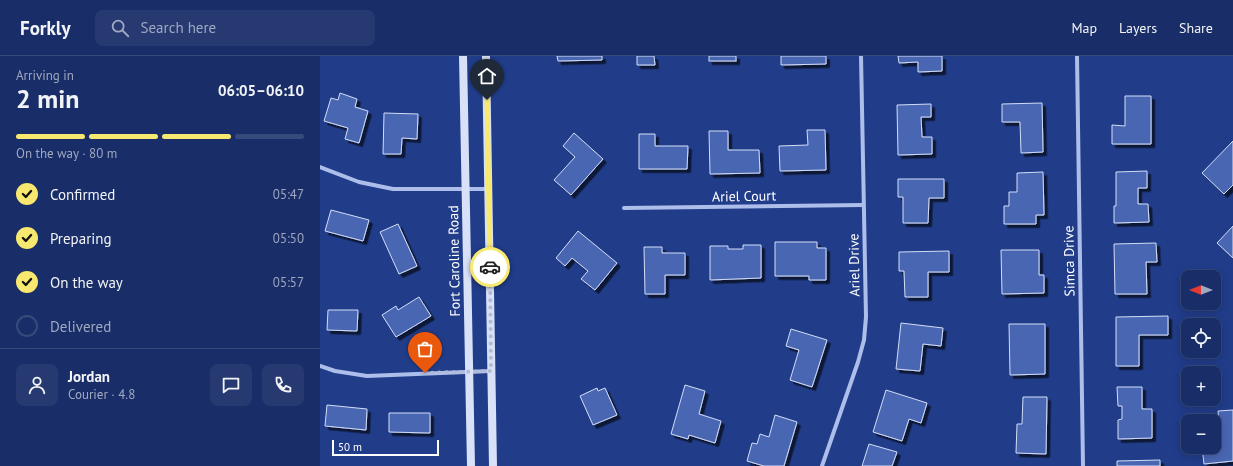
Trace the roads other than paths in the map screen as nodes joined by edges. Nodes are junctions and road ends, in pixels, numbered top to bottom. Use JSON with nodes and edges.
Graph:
{"nodes":[{"id":1,"x":463,"y":56,"type":"edge"},
{"id":2,"x":486,"y":56,"type":"edge"},
{"id":3,"x":861,"y":56,"type":"edge"},
{"id":4,"x":1077,"y":56,"type":"edge"},
{"id":5,"x":320,"y":167,"type":"edge"},
{"id":6,"x":488,"y":189,"type":"junction"},
{"id":7,"x":466,"y":190,"type":"junction"},
{"id":8,"x":864,"y":205,"type":"junction"},
{"id":9,"x":624,"y":208,"type":"dead end"},
{"id":10,"x":320,"y":366,"type":"edge"},
{"id":11,"x":491,"y":371,"type":"junction"},
{"id":12,"x":469,"y":372,"type":"junction"},
{"id":13,"x":471,"y":466,"type":"edge"},
{"id":14,"x":493,"y":466,"type":"edge"},
{"id":15,"x":822,"y":466,"type":"edge"},
{"id":16,"x":1083,"y":466,"type":"edge"}],
"edges":[{"from":1,"to":7,"type":"street","name":"Fort Caroline Road"},
{"from":2,"to":6,"type":"street"},
{"from":3,"to":8,"type":"street","name":"Ariel Drive"},
{"from":4,"to":16,"type":"street","name":"Simca Drive"},
{"from":5,"to":7,"type":"street"},
{"from":6,"to":7,"type":"street"},
{"from":6,"to":11,"type":"street"},
{"from":7,"to":12,"type":"street","name":"Fort Caroline Road"},
{"from":8,"to":9,"type":"street","name":"Ariel Court"},
{"from":8,"to":15,"type":"street","name":"Ariel Drive"},
{"from":10,"to":12,"type":"street"},
{"from":11,"to":12,"type":"street"},
{"from":11,"to":14,"type":"street"},
{"from":12,"to":13,"type":"street","name":"Fort Caroline Road"}]}
